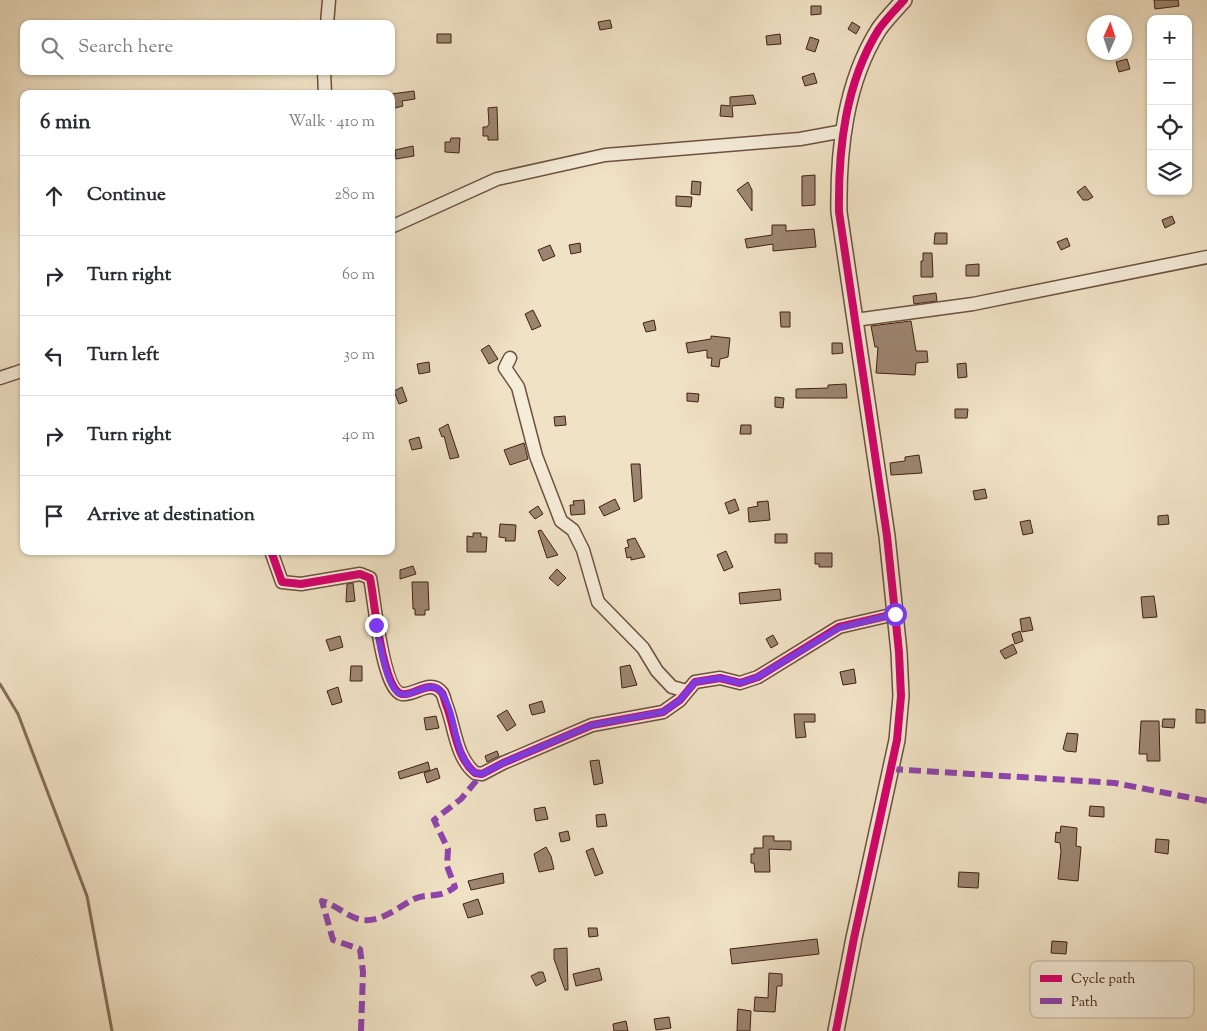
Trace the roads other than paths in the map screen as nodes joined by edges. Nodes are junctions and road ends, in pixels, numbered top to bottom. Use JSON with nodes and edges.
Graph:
{"nodes":[{"id":1,"x":329,"y":0,"type":"edge"},
{"id":2,"x":904,"y":0,"type":"edge"},
{"id":3,"x":327,"y":20,"type":"edge"},
{"id":4,"x":324,"y":75,"type":"edge"},
{"id":5,"x":325,"y":90,"type":"edge"},
{"id":6,"x":844,"y":131,"type":"junction"},
{"id":7,"x":395,"y":225,"type":"edge"},
{"id":8,"x":1207,"y":258,"type":"edge"},
{"id":9,"x":855,"y":320,"type":"junction"},
{"id":10,"x":510,"y":358,"type":"dead end"},
{"id":11,"x":20,"y":371,"type":"edge"},
{"id":12,"x":0,"y":378,"type":"edge"},
{"id":13,"x":272,"y":555,"type":"edge"},
{"id":14,"x":895,"y":614,"type":"junction"},
{"id":15,"x":688,"y":692,"type":"junction"},
{"id":16,"x":836,"y":1031,"type":"edge"}],
"edges":[{"from":1,"to":3,"type":"street"},
{"from":2,"to":6,"type":"street"},
{"from":4,"to":5,"type":"street"},
{"from":6,"to":7,"type":"street"},
{"from":6,"to":9,"type":"street"},
{"from":8,"to":9,"type":"street"},
{"from":9,"to":14,"type":"street"},
{"from":10,"to":15,"type":"street"},
{"from":11,"to":12,"type":"street"},
{"from":13,"to":15,"type":"street"},
{"from":14,"to":15,"type":"street"},
{"from":14,"to":16,"type":"street"}]}
